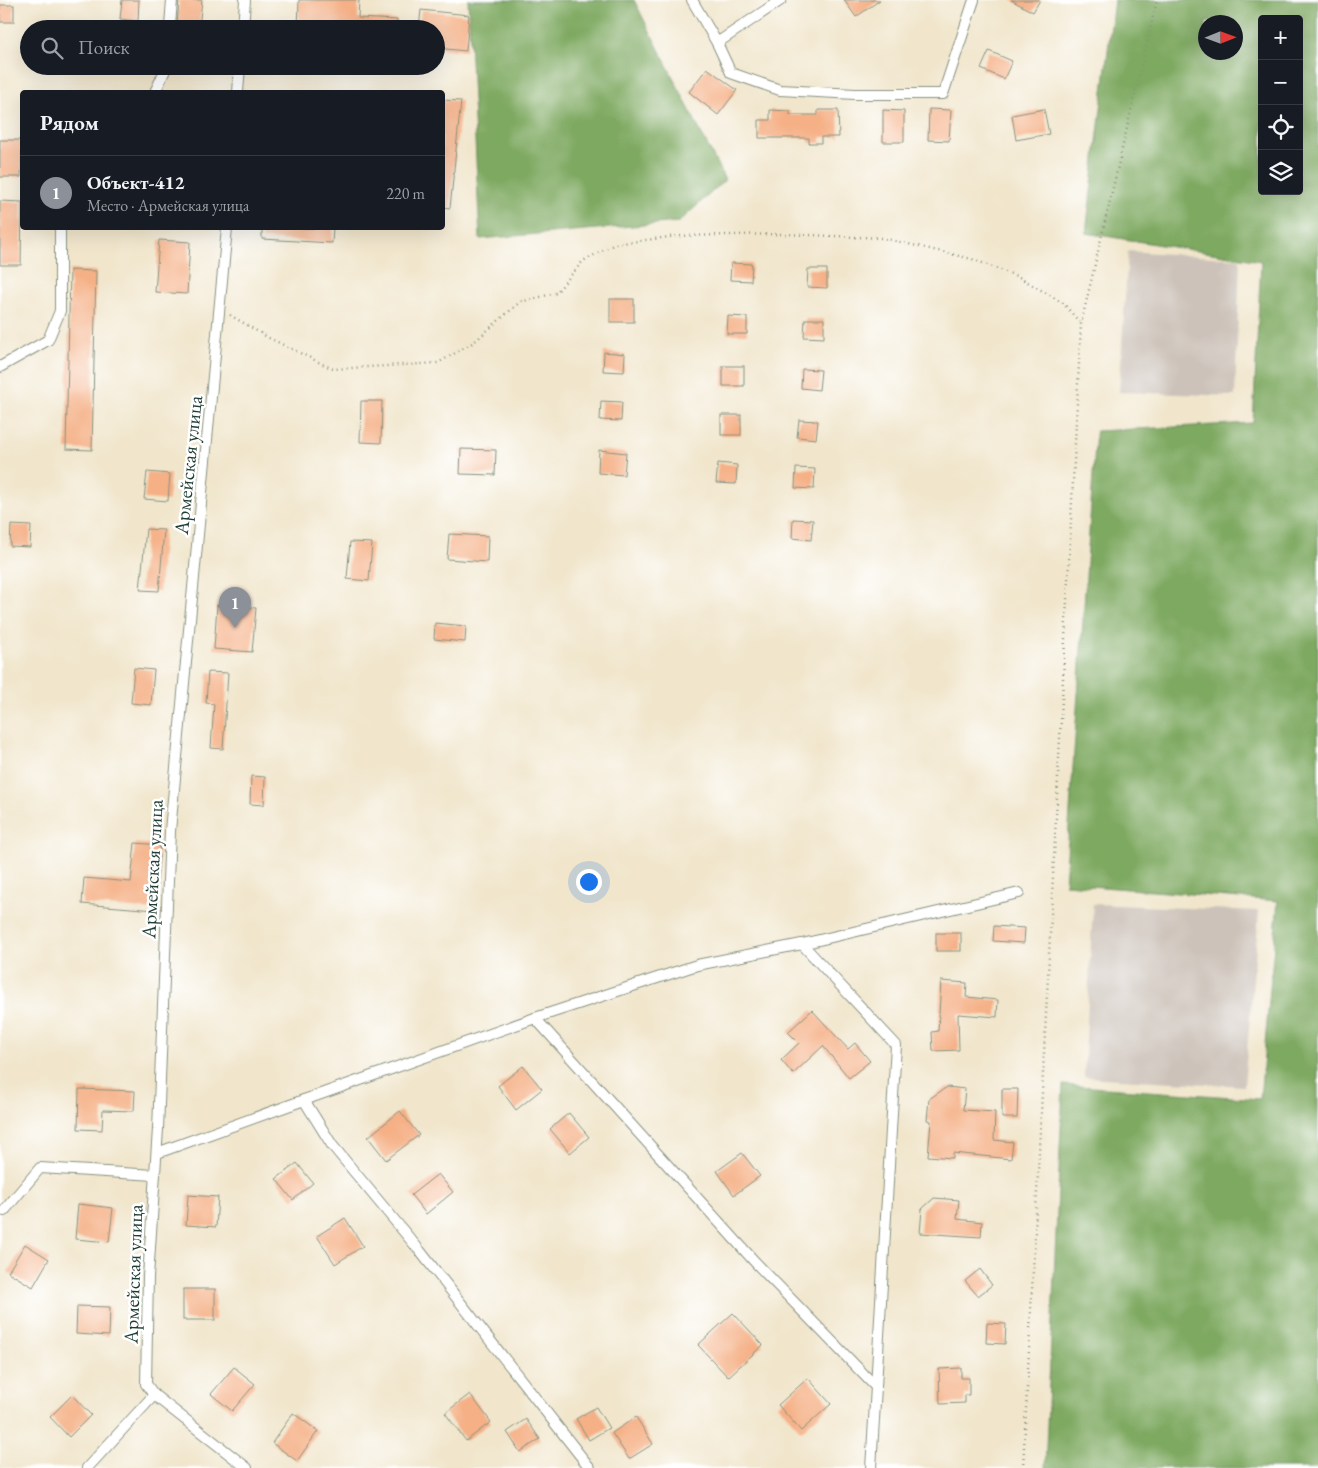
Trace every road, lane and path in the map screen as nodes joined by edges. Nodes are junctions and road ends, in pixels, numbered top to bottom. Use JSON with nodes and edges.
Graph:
{"nodes":[{"id":1,"x":172,"y":0,"type":"edge"},
{"id":2,"x":245,"y":0,"type":"edge"},
{"id":3,"x":692,"y":0,"type":"edge"},
{"id":4,"x":781,"y":0,"type":"edge"},
{"id":5,"x":974,"y":0,"type":"edge"},
{"id":6,"x":1156,"y":0,"type":"edge"},
{"id":7,"x":170,"y":20,"type":"edge"},
{"id":8,"x":244,"y":20,"type":"edge"},
{"id":9,"x":717,"y":43,"type":"junction"},
{"id":10,"x":163,"y":75,"type":"edge"},
{"id":11,"x":239,"y":75,"type":"edge"},
{"id":12,"x":156,"y":90,"type":"edge"},
{"id":13,"x":238,"y":90,"type":"edge"},
{"id":14,"x":60,"y":230,"type":"edge"},
{"id":15,"x":227,"y":230,"type":"edge"},
{"id":16,"x":220,"y":309,"type":"junction"},
{"id":17,"x":1081,"y":324,"type":"junction"},
{"id":18,"x":0,"y":367,"type":"edge"},
{"id":19,"x":1019,"y":893,"type":"dead end"},
{"id":20,"x":802,"y":944,"type":"junction"},
{"id":21,"x":535,"y":1018,"type":"junction"},
{"id":22,"x":304,"y":1100,"type":"junction"},
{"id":23,"x":157,"y":1152,"type":"junction"},
{"id":24,"x":155,"y":1175,"type":"junction"},
{"id":25,"x":1,"y":1212,"type":"edge"},
{"id":26,"x":876,"y":1387,"type":"junction"},
{"id":27,"x":154,"y":1395,"type":"junction"},
{"id":28,"x":87,"y":1468,"type":"edge"},
{"id":29,"x":246,"y":1468,"type":"edge"},
{"id":30,"x":590,"y":1468,"type":"edge"},
{"id":31,"x":871,"y":1468,"type":"edge"},
{"id":32,"x":1023,"y":1468,"type":"edge"}],
"edges":[{"from":1,"to":7,"type":"street"},
{"from":2,"to":8,"type":"street"},
{"from":3,"to":9,"type":"street"},
{"from":4,"to":9,"type":"street"},
{"from":5,"to":9,"type":"street"},
{"from":6,"to":17,"type":"path"},
{"from":10,"to":12,"type":"street"},
{"from":11,"to":13,"type":"street"},
{"from":14,"to":18,"type":"street"},
{"from":15,"to":16,"type":"street","name":"Армейская улица"},
{"from":16,"to":17,"type":"path"},
{"from":16,"to":23,"type":"street","name":"Армейская улица"},
{"from":17,"to":32,"type":"path"},
{"from":19,"to":20,"type":"street"},
{"from":20,"to":21,"type":"street"},
{"from":20,"to":26,"type":"street"},
{"from":21,"to":22,"type":"street"},
{"from":21,"to":26,"type":"street"},
{"from":22,"to":23,"type":"street"},
{"from":22,"to":30,"type":"street"},
{"from":23,"to":24,"type":"street","name":"Армейская улица"},
{"from":24,"to":25,"type":"street"},
{"from":24,"to":27,"type":"street","name":"Армейская улица"},
{"from":26,"to":31,"type":"street"},
{"from":27,"to":28,"type":"street"},
{"from":27,"to":29,"type":"street"}]}
